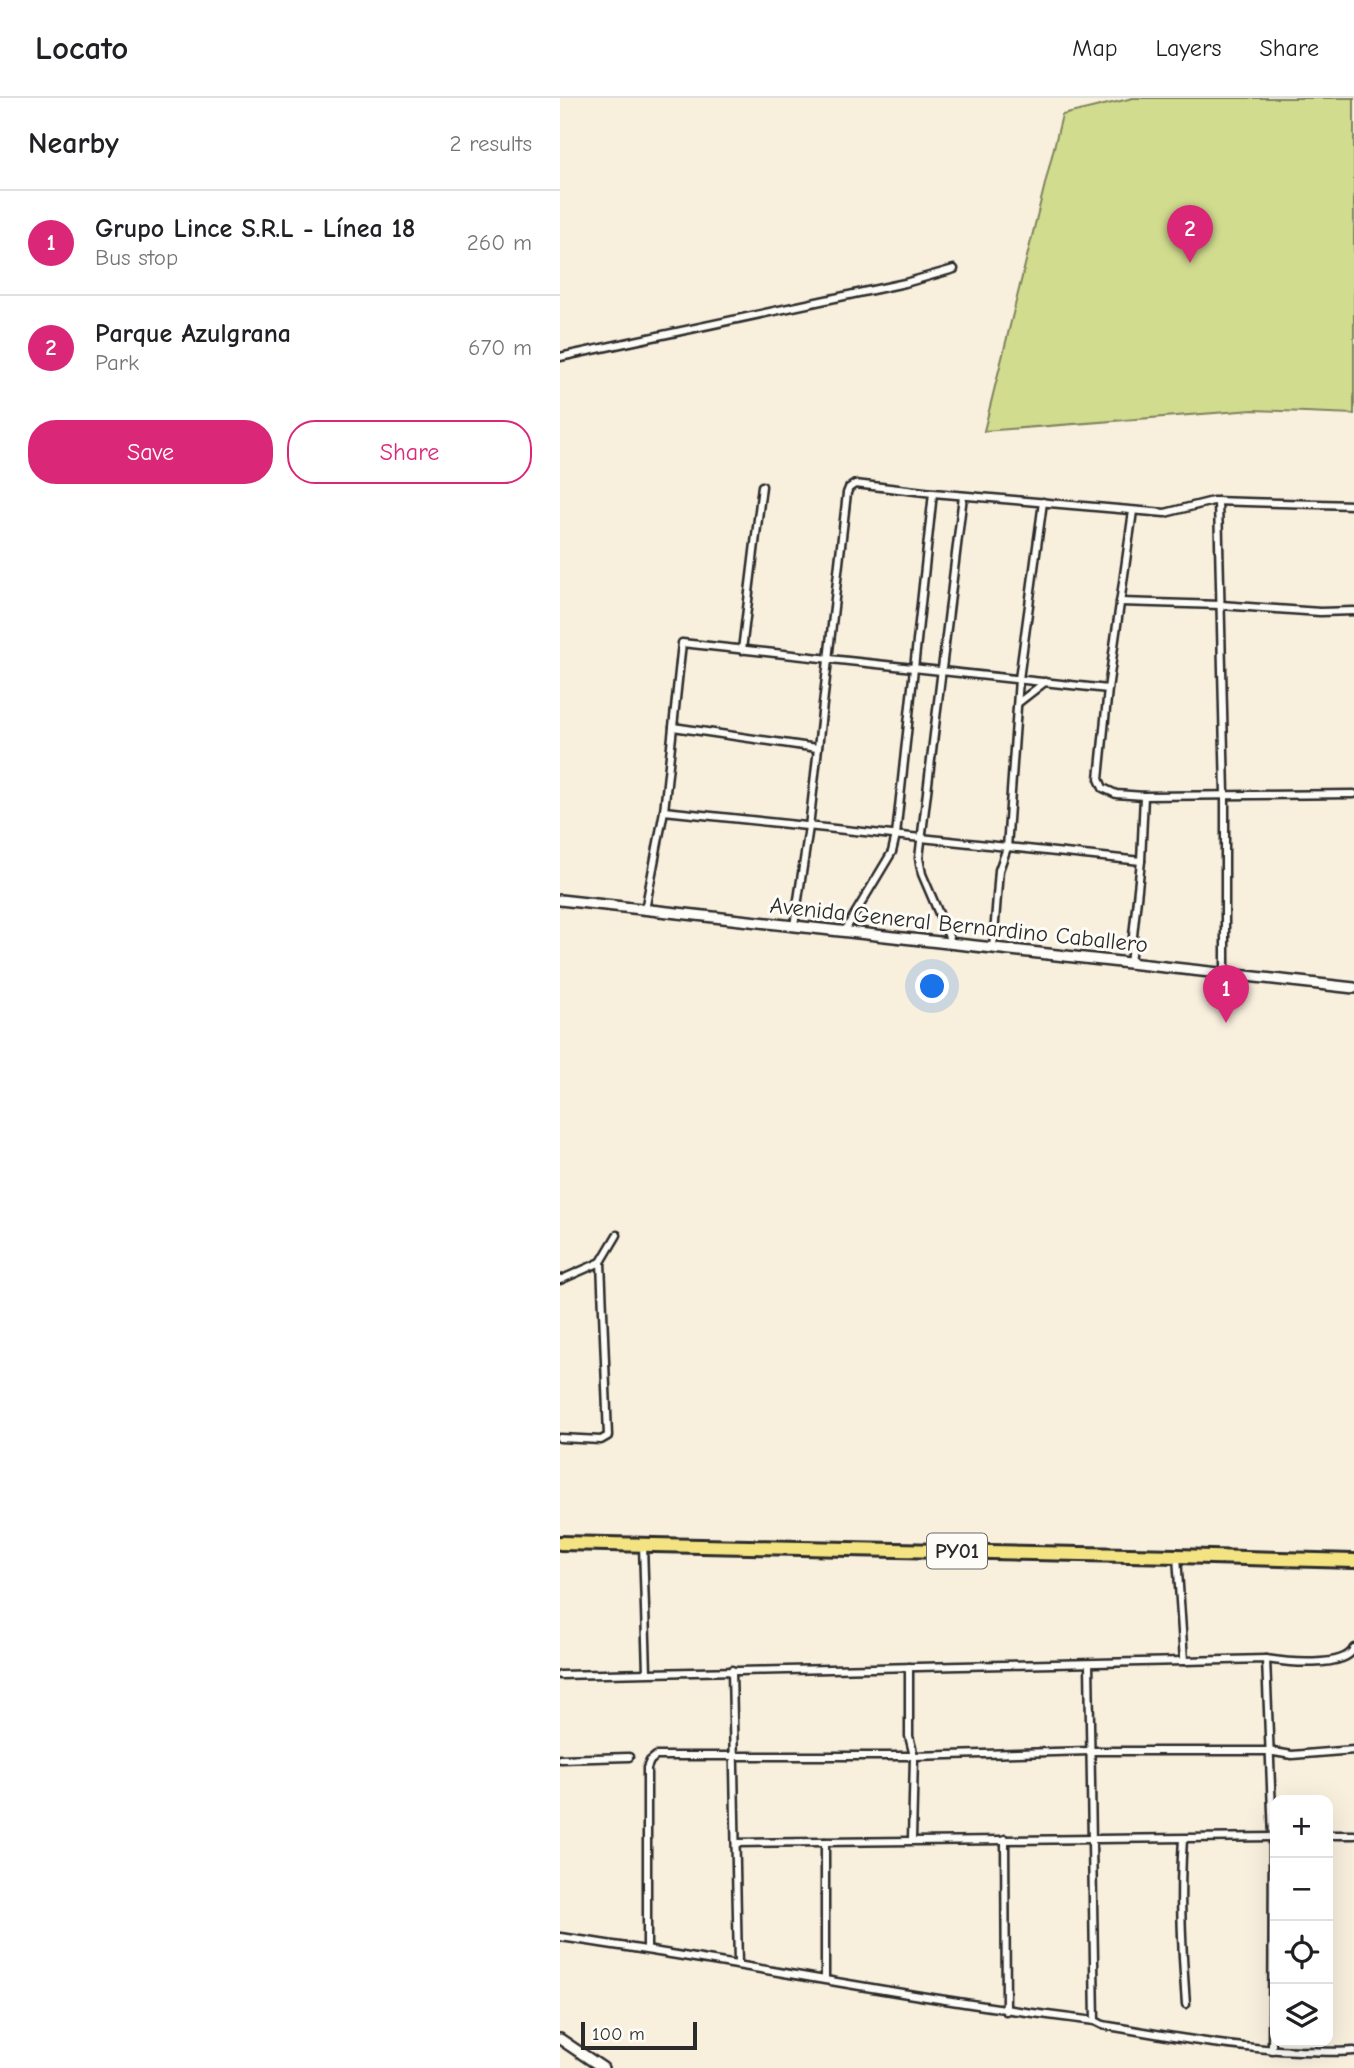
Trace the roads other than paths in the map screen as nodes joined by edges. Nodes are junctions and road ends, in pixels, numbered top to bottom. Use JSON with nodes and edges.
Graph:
{"nodes":[{"id":1,"x":954,"y":269,"type":"dead end"},
{"id":2,"x":560,"y":356,"type":"edge"},
{"id":3,"x":762,"y":486,"type":"dead end"},
{"id":4,"x":933,"y":493,"type":"junction"},
{"id":5,"x":963,"y":496,"type":"junction"},
{"id":6,"x":1218,"y":501,"type":"junction"},
{"id":7,"x":1043,"y":502,"type":"junction"},
{"id":8,"x":1354,"y":505,"type":"edge"},
{"id":9,"x":1133,"y":511,"type":"junction"},
{"id":10,"x":1120,"y":602,"type":"junction"},
{"id":11,"x":1221,"y":605,"type":"junction"},
{"id":12,"x":1354,"y":611,"type":"edge"},
{"id":13,"x":742,"y":650,"type":"junction"},
{"id":14,"x":828,"y":659,"type":"junction"},
{"id":15,"x":913,"y":668,"type":"junction"},
{"id":16,"x":941,"y":672,"type":"junction"},
{"id":17,"x":1019,"y":679,"type":"junction"},
{"id":18,"x":1045,"y":682,"type":"junction"},
{"id":19,"x":1108,"y":690,"type":"junction"},
{"id":20,"x":1018,"y":703,"type":"junction"},
{"id":21,"x":673,"y":727,"type":"junction"},
{"id":22,"x":817,"y":748,"type":"junction"},
{"id":23,"x":1225,"y":794,"type":"junction"},
{"id":24,"x":1354,"y":794,"type":"edge"},
{"id":25,"x":1144,"y":796,"type":"junction"},
{"id":26,"x":664,"y":811,"type":"junction"},
{"id":27,"x":809,"y":827,"type":"junction"},
{"id":28,"x":895,"y":835,"type":"junction"},
{"id":29,"x":920,"y":838,"type":"junction"},
{"id":30,"x":1007,"y":848,"type":"junction"},
{"id":31,"x":1141,"y":860,"type":"junction"},
{"id":32,"x":560,"y":900,"type":"edge"},
{"id":33,"x":645,"y":910,"type":"junction"},
{"id":34,"x":794,"y":926,"type":"junction"},
{"id":35,"x":844,"y":932,"type":"junction"},
{"id":36,"x":952,"y":944,"type":"junction"},
{"id":37,"x":993,"y":948,"type":"junction"},
{"id":38,"x":1130,"y":964,"type":"junction"},
{"id":39,"x":1224,"y":974,"type":"junction"},
{"id":40,"x":1354,"y":988,"type":"edge"},
{"id":41,"x":617,"y":1235,"type":"dead end"},
{"id":42,"x":601,"y":1262,"type":"junction"},
{"id":43,"x":560,"y":1280,"type":"edge"},
{"id":44,"x":560,"y":1438,"type":"edge"},
{"id":45,"x":560,"y":1543,"type":"edge"},
{"id":46,"x":643,"y":1545,"type":"junction"},
{"id":47,"x":1177,"y":1556,"type":"junction"},
{"id":48,"x":1354,"y":1561,"type":"edge"},
{"id":49,"x":1354,"y":1648,"type":"edge"},
{"id":50,"x":1266,"y":1659,"type":"junction"},
{"id":51,"x":1184,"y":1661,"type":"junction"},
{"id":52,"x":1089,"y":1664,"type":"junction"},
{"id":53,"x":909,"y":1667,"type":"junction"},
{"id":54,"x":732,"y":1670,"type":"junction"},
{"id":55,"x":647,"y":1672,"type":"junction"},
{"id":56,"x":560,"y":1675,"type":"edge"},
{"id":57,"x":1354,"y":1750,"type":"edge"},
{"id":58,"x":1268,"y":1751,"type":"junction"},
{"id":59,"x":1090,"y":1752,"type":"junction"},
{"id":60,"x":734,"y":1756,"type":"junction"},
{"id":61,"x":914,"y":1756,"type":"junction"},
{"id":62,"x":629,"y":1757,"type":"dead end"},
{"id":63,"x":560,"y":1759,"type":"edge"},
{"id":64,"x":1271,"y":1795,"type":"edge"},
{"id":65,"x":1333,"y":1835,"type":"edge"},
{"id":66,"x":1354,"y":1835,"type":"edge"},
{"id":67,"x":1270,"y":1837,"type":"edge"},
{"id":68,"x":1092,"y":1838,"type":"junction"},
{"id":69,"x":1005,"y":1839,"type":"junction"},
{"id":70,"x":1183,"y":1839,"type":"junction"},
{"id":71,"x":912,"y":1840,"type":"junction"},
{"id":72,"x":825,"y":1842,"type":"junction"},
{"id":73,"x":736,"y":1843,"type":"junction"},
{"id":74,"x":1274,"y":1858,"type":"edge"},
{"id":75,"x":560,"y":1937,"type":"edge"},
{"id":76,"x":647,"y":1949,"type":"junction"},
{"id":77,"x":738,"y":1965,"type":"junction"},
{"id":78,"x":825,"y":1979,"type":"junction"},
{"id":79,"x":1186,"y":2004,"type":"dead end"},
{"id":80,"x":1006,"y":2011,"type":"junction"},
{"id":81,"x":1096,"y":2021,"type":"junction"},
{"id":82,"x":560,"y":2039,"type":"edge"},
{"id":83,"x":1272,"y":2050,"type":"junction"},
{"id":84,"x":1354,"y":2050,"type":"edge"},
{"id":85,"x":603,"y":2068,"type":"edge"}],
"edges":[{"from":1,"to":2,"type":"street"},
{"from":3,"to":13,"type":"street"},
{"from":4,"to":5,"type":"street"},
{"from":4,"to":14,"type":"street"},
{"from":4,"to":15,"type":"street"},
{"from":5,"to":7,"type":"street"},
{"from":5,"to":16,"type":"street"},
{"from":6,"to":8,"type":"street"},
{"from":6,"to":9,"type":"street"},
{"from":6,"to":11,"type":"street"},
{"from":7,"to":9,"type":"street"},
{"from":7,"to":17,"type":"street"},
{"from":9,"to":10,"type":"street"},
{"from":10,"to":11,"type":"street"},
{"from":10,"to":19,"type":"street"},
{"from":11,"to":12,"type":"street"},
{"from":11,"to":23,"type":"street"},
{"from":13,"to":14,"type":"street"},
{"from":13,"to":21,"type":"street"},
{"from":14,"to":15,"type":"street"},
{"from":14,"to":22,"type":"street"},
{"from":15,"to":16,"type":"street"},
{"from":15,"to":28,"type":"street"},
{"from":16,"to":17,"type":"street"},
{"from":16,"to":29,"type":"street"},
{"from":17,"to":18,"type":"street"},
{"from":17,"to":20,"type":"street"},
{"from":18,"to":19,"type":"street"},
{"from":18,"to":20,"type":"street"},
{"from":19,"to":25,"type":"street"},
{"from":20,"to":30,"type":"street"},
{"from":21,"to":22,"type":"street"},
{"from":21,"to":26,"type":"street"},
{"from":22,"to":27,"type":"street"},
{"from":23,"to":24,"type":"street"},
{"from":23,"to":25,"type":"street"},
{"from":23,"to":39,"type":"street"},
{"from":25,"to":31,"type":"street"},
{"from":26,"to":27,"type":"street"},
{"from":26,"to":33,"type":"street"},
{"from":27,"to":28,"type":"street"},
{"from":27,"to":34,"type":"street"},
{"from":28,"to":29,"type":"street"},
{"from":28,"to":35,"type":"street"},
{"from":29,"to":30,"type":"street"},
{"from":29,"to":36,"type":"street"},
{"from":30,"to":31,"type":"street"},
{"from":30,"to":37,"type":"street"},
{"from":31,"to":38,"type":"street"},
{"from":32,"to":33,"type":"main road","name":"Avenida General Bernardino Caballero"},
{"from":33,"to":34,"type":"main road","name":"Avenida General Bernardino Caballero"},
{"from":34,"to":35,"type":"main road","name":"Avenida General Bernardino Caballero"},
{"from":35,"to":36,"type":"main road","name":"Avenida General Bernardino Caballero"},
{"from":36,"to":37,"type":"main road","name":"Avenida General Bernardino Caballero"},
{"from":37,"to":38,"type":"main road","name":"Avenida General Bernardino Caballero"},
{"from":38,"to":39,"type":"main road","name":"Avenida General Bernardino Caballero"},
{"from":39,"to":40,"type":"main road","name":"Avenida General Bernardino Caballero"},
{"from":41,"to":42,"type":"street"},
{"from":42,"to":43,"type":"street"},
{"from":42,"to":44,"type":"street"},
{"from":45,"to":46,"type":"highway","number":"PY01"},
{"from":46,"to":47,"type":"highway","number":"PY01"},
{"from":46,"to":55,"type":"street"},
{"from":47,"to":48,"type":"highway","number":"PY01"},
{"from":47,"to":51,"type":"street"},
{"from":49,"to":50,"type":"street"},
{"from":50,"to":51,"type":"street"},
{"from":50,"to":58,"type":"street"},
{"from":51,"to":52,"type":"street"},
{"from":52,"to":53,"type":"street"},
{"from":52,"to":59,"type":"street"},
{"from":53,"to":54,"type":"street"},
{"from":53,"to":61,"type":"street"},
{"from":54,"to":55,"type":"street"},
{"from":54,"to":60,"type":"street"},
{"from":55,"to":56,"type":"street"},
{"from":57,"to":58,"type":"street"},
{"from":58,"to":59,"type":"street"},
{"from":58,"to":64,"type":"street"},
{"from":59,"to":61,"type":"street"},
{"from":59,"to":68,"type":"street"},
{"from":60,"to":61,"type":"street"},
{"from":60,"to":73,"type":"street"},
{"from":60,"to":76,"type":"street"},
{"from":61,"to":71,"type":"street"},
{"from":62,"to":63,"type":"street"},
{"from":65,"to":66,"type":"street"},
{"from":67,"to":70,"type":"street"},
{"from":68,"to":69,"type":"street"},
{"from":68,"to":70,"type":"street"},
{"from":68,"to":81,"type":"street"},
{"from":69,"to":71,"type":"street"},
{"from":69,"to":80,"type":"street"},
{"from":70,"to":79,"type":"street"},
{"from":71,"to":72,"type":"street"},
{"from":72,"to":73,"type":"street"},
{"from":72,"to":78,"type":"street"},
{"from":73,"to":77,"type":"street"},
{"from":74,"to":83,"type":"street"},
{"from":75,"to":76,"type":"street"},
{"from":76,"to":77,"type":"street"},
{"from":77,"to":78,"type":"street"},
{"from":78,"to":80,"type":"street"},
{"from":80,"to":81,"type":"street"},
{"from":81,"to":83,"type":"street"},
{"from":82,"to":85,"type":"main road"},
{"from":83,"to":84,"type":"street"}]}
